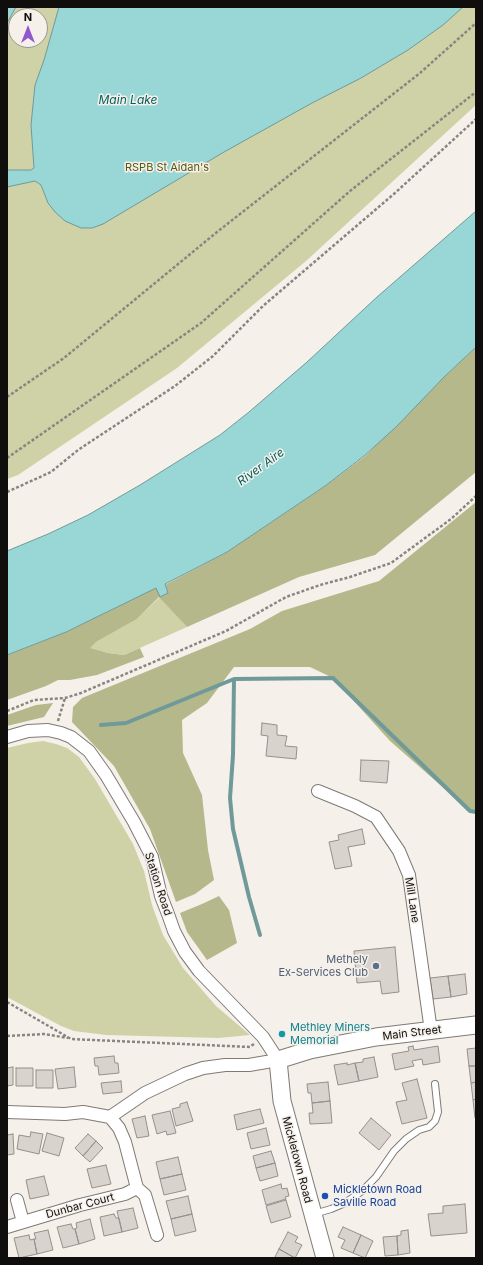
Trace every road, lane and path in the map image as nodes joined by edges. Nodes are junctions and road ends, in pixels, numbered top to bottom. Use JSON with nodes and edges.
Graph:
{"nodes":[{"id":1,"x":476,"y":23,"type":"edge"},
{"id":2,"x":476,"y":92,"type":"edge"},
{"id":3,"x":476,"y":119,"type":"edge"},
{"id":4,"x":7,"y":397,"type":"edge"},
{"id":5,"x":7,"y":458,"type":"edge"},
{"id":6,"x":7,"y":492,"type":"edge"},
{"id":7,"x":476,"y":496,"type":"edge"},
{"id":8,"x":65,"y":698,"type":"junction"},
{"id":9,"x":7,"y":711,"type":"edge"},
{"id":10,"x":54,"y":731,"type":"junction"},
{"id":11,"x":7,"y":737,"type":"edge"},
{"id":12,"x":318,"y":791,"type":"dead end"},
{"id":13,"x":7,"y":1002,"type":"edge"},
{"id":14,"x":476,"y":1025,"type":"edge"},
{"id":15,"x":431,"y":1031,"type":"junction"},
{"id":16,"x":7,"y":1036,"type":"edge"},
{"id":17,"x":263,"y":1037,"type":"junction"},
{"id":18,"x":71,"y":1039,"type":"junction"},
{"id":19,"x":278,"y":1060,"type":"junction"},
{"id":20,"x":435,"y":1084,"type":"dead end"},
{"id":21,"x":7,"y":1112,"type":"edge"},
{"id":22,"x":110,"y":1117,"type":"junction"},
{"id":23,"x":137,"y":1188,"type":"junction"},
{"id":24,"x":16,"y":1200,"type":"dead end"},
{"id":25,"x":312,"y":1214,"type":"junction"},
{"id":26,"x":23,"y":1222,"type":"junction"},
{"id":27,"x":7,"y":1227,"type":"edge"},
{"id":28,"x":157,"y":1235,"type":"dead end"},
{"id":29,"x":325,"y":1258,"type":"edge"}],
"edges":[{"from":1,"to":4,"type":"path"},
{"from":2,"to":5,"type":"path"},
{"from":3,"to":6,"type":"path"},
{"from":7,"to":8,"type":"path"},
{"from":8,"to":9,"type":"path"},
{"from":8,"to":10,"type":"path"},
{"from":10,"to":11,"type":"street","name":"Station Road"},
{"from":10,"to":17,"type":"street","name":"Station Road"},
{"from":12,"to":15,"type":"street","name":"Mill Lane"},
{"from":13,"to":18,"type":"path"},
{"from":14,"to":15,"type":"street","name":"Main Street"},
{"from":15,"to":19,"type":"street","name":"Main Street"},
{"from":16,"to":18,"type":"path"},
{"from":17,"to":18,"type":"path"},
{"from":17,"to":19,"type":"street","name":"Station Road"},
{"from":19,"to":22,"type":"street"},
{"from":19,"to":25,"type":"street","name":"Mickletown Road"},
{"from":20,"to":25,"type":"lane"},
{"from":21,"to":22,"type":"street"},
{"from":22,"to":23,"type":"street"},
{"from":23,"to":26,"type":"street","name":"Dunbar Court"},
{"from":23,"to":28,"type":"street"},
{"from":24,"to":26,"type":"street"},
{"from":25,"to":29,"type":"street","name":"Mickletown Road"},
{"from":26,"to":27,"type":"street","name":"Dunbar Court"}]}
